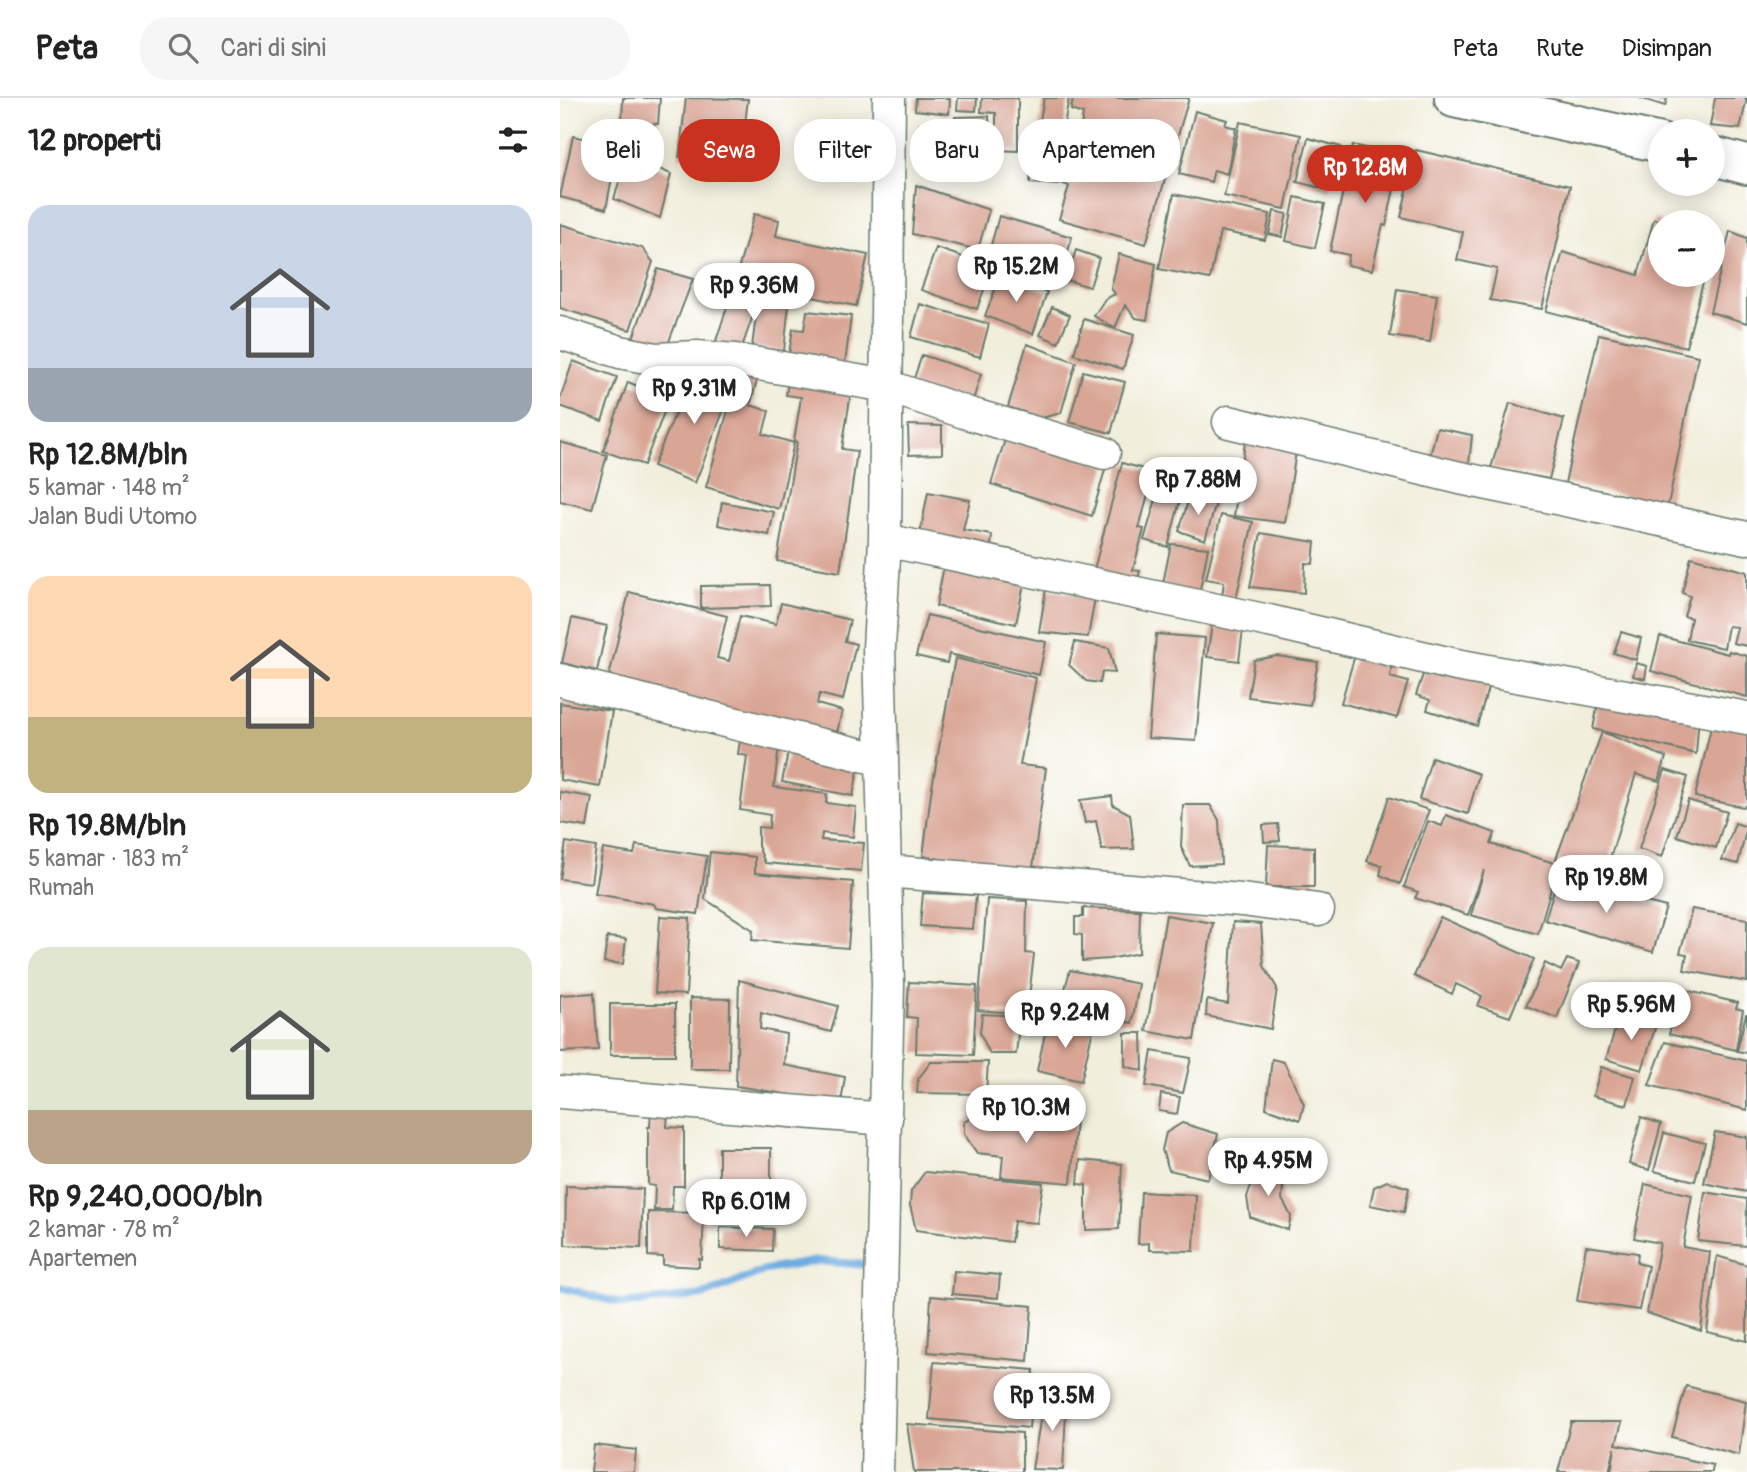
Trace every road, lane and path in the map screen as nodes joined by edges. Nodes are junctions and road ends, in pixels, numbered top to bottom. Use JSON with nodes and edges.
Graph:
{"nodes":[{"id":1,"x":889,"y":98,"type":"edge"},
{"id":2,"x":1454,"y":98,"type":"edge"},
{"id":3,"x":1648,"y":141,"type":"edge"},
{"id":4,"x":1725,"y":160,"type":"edge"},
{"id":5,"x":1747,"y":166,"type":"edge"},
{"id":6,"x":560,"y":333,"type":"edge"},
{"id":7,"x":887,"y":386,"type":"junction"},
{"id":8,"x":1229,"y":422,"type":"dead end"},
{"id":9,"x":1104,"y":453,"type":"dead end"},
{"id":10,"x":1747,"y":538,"type":"edge"},
{"id":11,"x":885,"y":540,"type":"junction"},
{"id":12,"x":560,"y":680,"type":"edge"},
{"id":13,"x":1747,"y":718,"type":"edge"},
{"id":14,"x":882,"y":760,"type":"junction"},
{"id":15,"x":885,"y":872,"type":"junction"},
{"id":16,"x":1318,"y":910,"type":"dead end"},
{"id":17,"x":560,"y":1092,"type":"edge"},
{"id":18,"x":886,"y":1119,"type":"junction"},
{"id":19,"x":877,"y":1472,"type":"edge"}],
"edges":[{"from":1,"to":7,"type":"street"},
{"from":2,"to":3,"type":"street"},
{"from":4,"to":5,"type":"street"},
{"from":6,"to":7,"type":"street"},
{"from":7,"to":9,"type":"street"},
{"from":7,"to":11,"type":"street"},
{"from":8,"to":10,"type":"street"},
{"from":11,"to":13,"type":"street"},
{"from":11,"to":14,"type":"street"},
{"from":12,"to":14,"type":"street"},
{"from":14,"to":15,"type":"street"},
{"from":15,"to":16,"type":"street"},
{"from":15,"to":18,"type":"street"},
{"from":17,"to":18,"type":"street"},
{"from":18,"to":19,"type":"street"}]}
